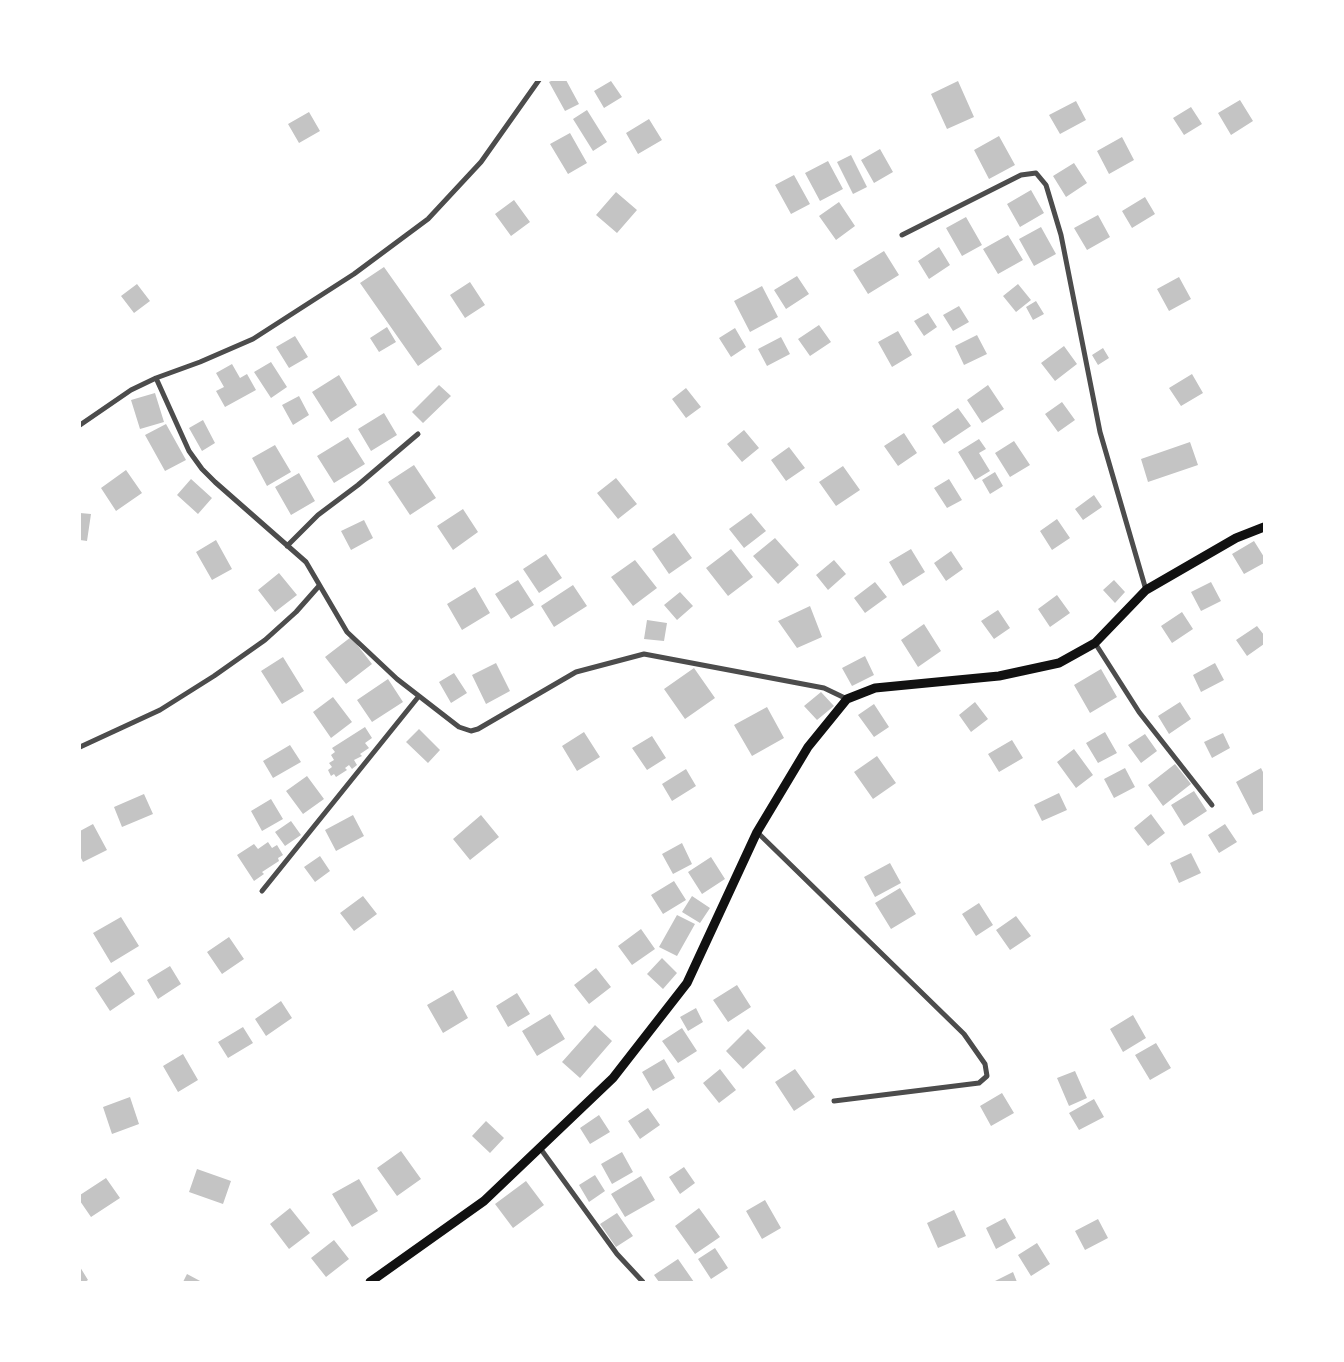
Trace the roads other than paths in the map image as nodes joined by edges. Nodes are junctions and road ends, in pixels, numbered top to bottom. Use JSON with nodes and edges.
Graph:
{"nodes":[{"id":1,"x":538,"y":80,"type":"edge"},
{"id":2,"x":902,"y":235,"type":"dead end"},
{"id":3,"x":156,"y":378,"type":"junction"},
{"id":4,"x":80,"y":425,"type":"edge"},
{"id":5,"x":418,"y":434,"type":"dead end"},
{"id":6,"x":1264,"y":527,"type":"edge"},
{"id":7,"x":287,"y":546,"type":"junction"},
{"id":8,"x":319,"y":586,"type":"junction"},
{"id":9,"x":1146,"y":590,"type":"junction"},
{"id":10,"x":1095,"y":643,"type":"junction"},
{"id":11,"x":419,"y":696,"type":"junction"},
{"id":12,"x":847,"y":700,"type":"junction"},
{"id":13,"x":80,"y":747,"type":"edge"},
{"id":14,"x":1212,"y":805,"type":"dead end"},
{"id":15,"x":757,"y":832,"type":"junction"},
{"id":16,"x":262,"y":891,"type":"dead end"},
{"id":17,"x":834,"y":1101,"type":"dead end"},
{"id":18,"x":540,"y":1148,"type":"junction"},
{"id":19,"x":370,"y":1282,"type":"edge"},
{"id":20,"x":643,"y":1282,"type":"edge"}],
"edges":[{"from":1,"to":3,"type":"street"},
{"from":2,"to":9,"type":"street"},
{"from":3,"to":4,"type":"street"},
{"from":3,"to":7,"type":"street"},
{"from":5,"to":7,"type":"street"},
{"from":6,"to":9,"type":"main road"},
{"from":7,"to":8,"type":"street"},
{"from":8,"to":11,"type":"street"},
{"from":8,"to":13,"type":"street"},
{"from":9,"to":10,"type":"main road"},
{"from":10,"to":12,"type":"main road"},
{"from":10,"to":14,"type":"street"},
{"from":11,"to":12,"type":"street"},
{"from":11,"to":16,"type":"street"},
{"from":12,"to":15,"type":"main road"},
{"from":15,"to":17,"type":"street"},
{"from":15,"to":18,"type":"main road"},
{"from":18,"to":19,"type":"main road"},
{"from":18,"to":20,"type":"street"}]}
